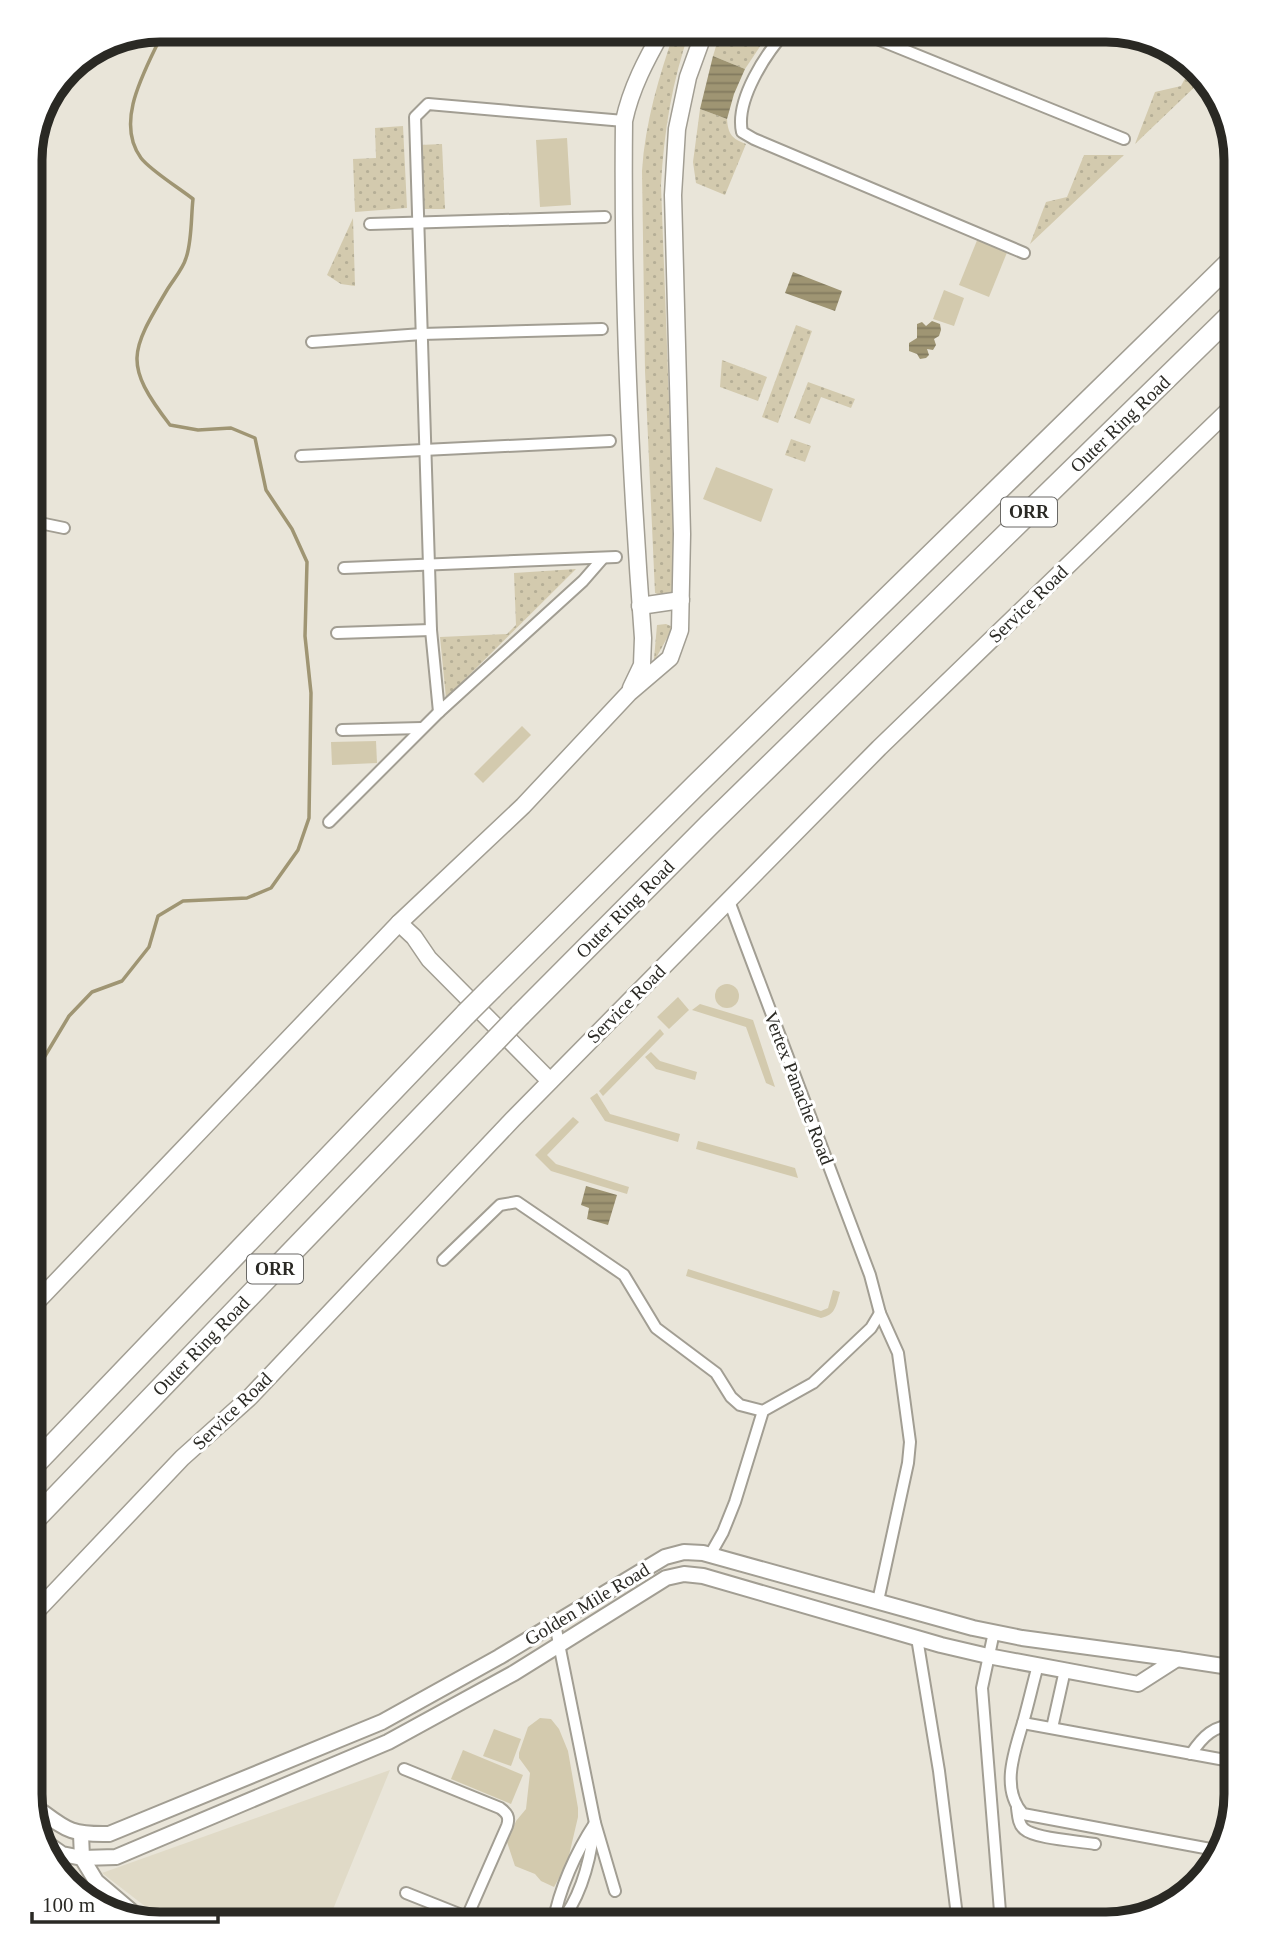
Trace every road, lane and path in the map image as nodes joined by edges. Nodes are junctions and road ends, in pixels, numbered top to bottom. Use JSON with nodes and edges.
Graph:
{"nodes":[{"id":1,"x":656,"y":42,"type":"edge"},
{"id":2,"x":701,"y":42,"type":"edge"},
{"id":3,"x":778,"y":42,"type":"edge"},
{"id":4,"x":885,"y":42,"type":"edge"},
{"id":5,"x":624,"y":121,"type":"junction"},
{"id":6,"x":1124,"y":139,"type":"dead end"},
{"id":7,"x":605,"y":217,"type":"dead end"},
{"id":8,"x":418,"y":223,"type":"junction"},
{"id":9,"x":370,"y":224,"type":"dead end"},
{"id":10,"x":1024,"y":253,"type":"dead end"},
{"id":11,"x":1224,"y":267,"type":"edge"},
{"id":12,"x":1224,"y":322,"type":"edge"},
{"id":13,"x":602,"y":329,"type":"dead end"},
{"id":14,"x":422,"y":334,"type":"junction"},
{"id":15,"x":312,"y":342,"type":"dead end"},
{"id":16,"x":1224,"y":415,"type":"edge"},
{"id":17,"x":610,"y":441,"type":"dead end"},
{"id":18,"x":425,"y":451,"type":"junction"},
{"id":19,"x":301,"y":456,"type":"dead end"},
{"id":20,"x":42,"y":523,"type":"edge"},
{"id":21,"x":64,"y":528,"type":"dead end"},
{"id":22,"x":616,"y":557,"type":"dead end"},
{"id":23,"x":603,"y":558,"type":"junction"},
{"id":24,"x":429,"y":563,"type":"junction"},
{"id":25,"x":344,"y":568,"type":"dead end"},
{"id":26,"x":681,"y":600,"type":"junction"},
{"id":27,"x":640,"y":606,"type":"junction"},
{"id":28,"x":431,"y":630,"type":"junction"},
{"id":29,"x":337,"y":633,"type":"dead end"},
{"id":30,"x":629,"y":693,"type":"junction"},
{"id":31,"x":439,"y":712,"type":"junction"},
{"id":32,"x":422,"y":728,"type":"junction"},
{"id":33,"x":342,"y":730,"type":"dead end"},
{"id":34,"x":329,"y":822,"type":"dead end"},
{"id":35,"x":729,"y":901,"type":"junction"},
{"id":36,"x":399,"y":923,"type":"junction"},
{"id":37,"x":550,"y":1081,"type":"junction"},
{"id":38,"x":443,"y":1260,"type":"dead end"},
{"id":39,"x":42,"y":1295,"type":"edge"},
{"id":40,"x":880,"y":1313,"type":"junction"},
{"id":41,"x":763,"y":1411,"type":"junction"},
{"id":42,"x":42,"y":1456,"type":"edge"},
{"id":43,"x":42,"y":1512,"type":"edge"},
{"id":44,"x":710,"y":1555,"type":"junction"},
{"id":45,"x":878,"y":1601,"type":"junction"},
{"id":46,"x":42,"y":1605,"type":"edge"},
{"id":47,"x":555,"y":1624,"type":"junction"},
{"id":48,"x":994,"y":1632,"type":"junction"},
{"id":49,"x":917,"y":1639,"type":"junction"},
{"id":50,"x":559,"y":1645,"type":"junction"},
{"id":51,"x":988,"y":1656,"type":"junction"},
{"id":52,"x":1177,"y":1659,"type":"junction"},
{"id":53,"x":1038,"y":1665,"type":"junction"},
{"id":54,"x":1224,"y":1666,"type":"edge"},
{"id":55,"x":1065,"y":1671,"type":"junction"},
{"id":56,"x":1023,"y":1723,"type":"junction"},
{"id":57,"x":1224,"y":1725,"type":"edge"},
{"id":58,"x":1052,"y":1728,"type":"junction"},
{"id":59,"x":1191,"y":1754,"type":"junction"},
{"id":60,"x":1224,"y":1760,"type":"edge"},
{"id":61,"x":404,"y":1769,"type":"dead end"},
{"id":62,"x":1017,"y":1807,"type":"junction"},
{"id":63,"x":44,"y":1813,"type":"edge"},
{"id":64,"x":595,"y":1823,"type":"junction"},
{"id":65,"x":81,"y":1834,"type":"junction"},
{"id":66,"x":1095,"y":1844,"type":"dead end"},
{"id":67,"x":1210,"y":1849,"type":"edge"},
{"id":68,"x":57,"y":1850,"type":"edge"},
{"id":69,"x":82,"y":1858,"type":"junction"},
{"id":70,"x":615,"y":1891,"type":"dead end"},
{"id":71,"x":406,"y":1893,"type":"dead end"},
{"id":72,"x":126,"y":1907,"type":"edge"},
{"id":73,"x":454,"y":1912,"type":"edge"},
{"id":74,"x":469,"y":1912,"type":"edge"},
{"id":75,"x":555,"y":1912,"type":"edge"},
{"id":76,"x":568,"y":1912,"type":"edge"},
{"id":77,"x":957,"y":1912,"type":"edge"},
{"id":78,"x":1000,"y":1912,"type":"edge"}],
"edges":[{"from":1,"to":5,"type":"main road"},
{"from":2,"to":26,"type":"main road"},
{"from":3,"to":10,"type":"street"},
{"from":4,"to":6,"type":"street"},
{"from":5,"to":8,"type":"street"},
{"from":5,"to":27,"type":"main road"},
{"from":7,"to":8,"type":"street"},
{"from":8,"to":9,"type":"street"},
{"from":8,"to":14,"type":"street"},
{"from":11,"to":42,"type":"highway","name":"Outer Ring Road","number":"ORR","bridge":true},
{"from":12,"to":43,"type":"highway","name":"Outer Ring Road","number":"ORR","bridge":true},
{"from":13,"to":14,"type":"street"},
{"from":14,"to":15,"type":"street"},
{"from":14,"to":18,"type":"street"},
{"from":16,"to":35,"type":"main road","name":"Service Road"},
{"from":17,"to":18,"type":"street"},
{"from":18,"to":19,"type":"street"},
{"from":18,"to":24,"type":"street"},
{"from":20,"to":21,"type":"street"},
{"from":22,"to":23,"type":"street"},
{"from":23,"to":24,"type":"street"},
{"from":23,"to":31,"type":"street"},
{"from":24,"to":25,"type":"street"},
{"from":24,"to":28,"type":"street"},
{"from":26,"to":27,"type":"main road"},
{"from":26,"to":30,"type":"main road"},
{"from":27,"to":30,"type":"main road"},
{"from":28,"to":29,"type":"street"},
{"from":28,"to":31,"type":"street"},
{"from":30,"to":36,"type":"main road"},
{"from":31,"to":32,"type":"street"},
{"from":32,"to":33,"type":"street"},
{"from":32,"to":34,"type":"street"},
{"from":35,"to":37,"type":"main road","name":"Service Road"},
{"from":35,"to":40,"type":"street","name":"Vertex Panache Road"},
{"from":36,"to":37,"type":"main road"},
{"from":36,"to":39,"type":"main road"},
{"from":37,"to":46,"type":"main road","name":"Service Road"},
{"from":38,"to":41,"type":"street"},
{"from":40,"to":41,"type":"street"},
{"from":40,"to":45,"type":"street","name":"Vertex Panache Road"},
{"from":41,"to":44,"type":"street"},
{"from":44,"to":45,"type":"street","name":"Golden Mile Road"},
{"from":44,"to":47,"type":"street","name":"Golden Mile Road"},
{"from":45,"to":48,"type":"street","name":"Golden Mile Road"},
{"from":47,"to":50,"type":"street"},
{"from":47,"to":65,"type":"street","name":"Golden Mile Road"},
{"from":48,"to":51,"type":"street"},
{"from":48,"to":52,"type":"street","name":"Golden Mile Road"},
{"from":49,"to":50,"type":"street","name":"Golden Mile Road"},
{"from":49,"to":51,"type":"street","name":"Golden Mile Road"},
{"from":49,"to":77,"type":"street"},
{"from":50,"to":64,"type":"street"},
{"from":50,"to":69,"type":"street","name":"Golden Mile Road"},
{"from":51,"to":53,"type":"street","name":"Golden Mile Road"},
{"from":51,"to":78,"type":"street"},
{"from":52,"to":54,"type":"street","name":"Golden Mile Road"},
{"from":52,"to":55,"type":"street","name":"Golden Mile Road"},
{"from":53,"to":55,"type":"street","name":"Golden Mile Road"},
{"from":53,"to":56,"type":"street"},
{"from":55,"to":58,"type":"street"},
{"from":56,"to":58,"type":"street"},
{"from":56,"to":62,"type":"street"},
{"from":57,"to":59,"type":"street"},
{"from":58,"to":59,"type":"street"},
{"from":59,"to":60,"type":"street"},
{"from":61,"to":74,"type":"street"},
{"from":62,"to":66,"type":"street"},
{"from":62,"to":67,"type":"street"},
{"from":63,"to":65,"type":"street"},
{"from":64,"to":70,"type":"street"},
{"from":64,"to":75,"type":"street"},
{"from":64,"to":76,"type":"street"},
{"from":65,"to":69,"type":"street"},
{"from":68,"to":69,"type":"street","name":"Golden Mile Road"},
{"from":69,"to":72,"type":"street"},
{"from":71,"to":73,"type":"street"}]}
